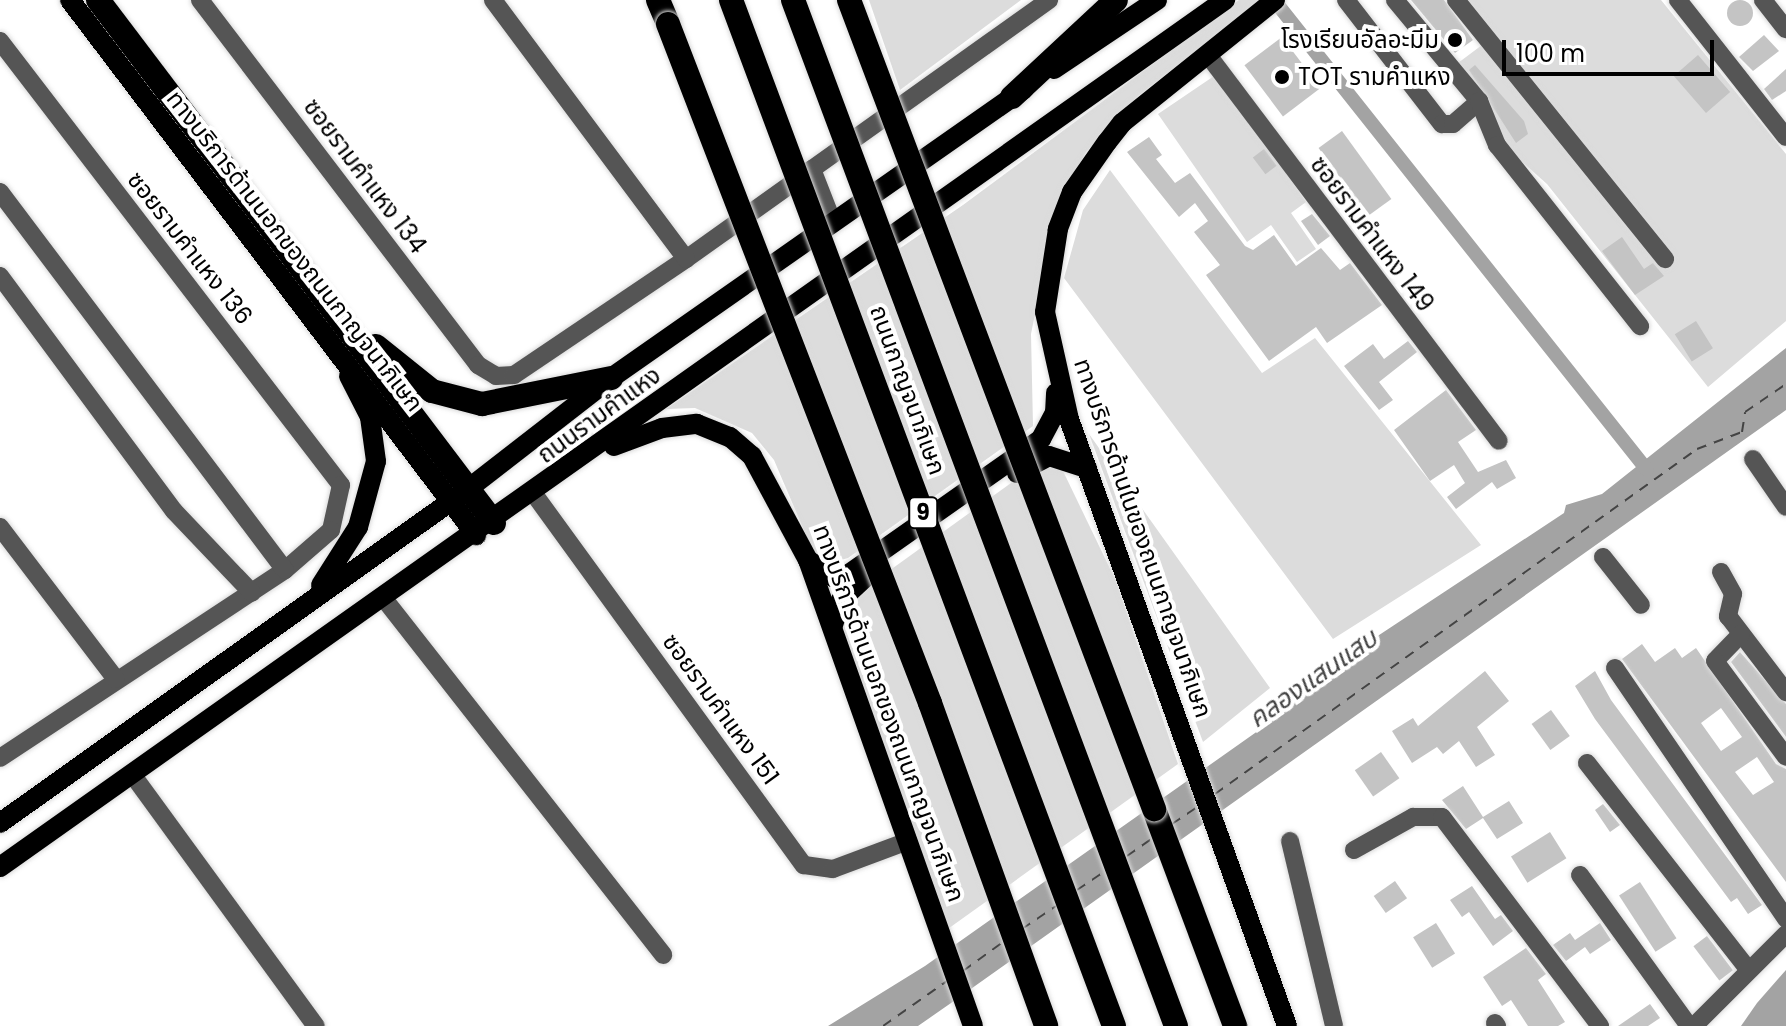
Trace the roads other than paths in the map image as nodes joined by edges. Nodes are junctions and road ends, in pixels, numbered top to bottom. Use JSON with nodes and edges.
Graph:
{"nodes":[{"id":1,"x":70,"y":0,"type":"edge"},
{"id":2,"x":98,"y":0,"type":"edge"},
{"id":3,"x":200,"y":0,"type":"edge"},
{"id":4,"x":493,"y":0,"type":"edge"},
{"id":5,"x":658,"y":0,"type":"edge"},
{"id":6,"x":731,"y":0,"type":"edge"},
{"id":7,"x":793,"y":0,"type":"edge"},
{"id":8,"x":849,"y":0,"type":"edge"},
{"id":9,"x":1049,"y":0,"type":"edge"},
{"id":10,"x":1116,"y":0,"type":"edge"},
{"id":11,"x":1157,"y":0,"type":"edge"},
{"id":12,"x":1225,"y":0,"type":"edge"},
{"id":13,"x":1275,"y":0,"type":"edge"},
{"id":14,"x":1346,"y":0,"type":"edge"},
{"id":15,"x":1395,"y":0,"type":"edge"},
{"id":16,"x":1456,"y":0,"type":"edge"},
{"id":17,"x":1678,"y":0,"type":"edge"},
{"id":18,"x":1763,"y":0,"type":"edge"},
{"id":19,"x":1786,"y":29,"type":"edge"},
{"id":20,"x":0,"y":41,"type":"edge"},
{"id":21,"x":1208,"y":55,"type":"junction"},
{"id":22,"x":1012,"y":97,"type":"junction"},
{"id":23,"x":1479,"y":101,"type":"junction"},
{"id":24,"x":1786,"y":137,"type":"edge"},
{"id":25,"x":812,"y":169,"type":"junction"},
{"id":26,"x":0,"y":192,"type":"edge"},
{"id":27,"x":833,"y":223,"type":"junction"},
{"id":28,"x":686,"y":259,"type":"junction"},
{"id":29,"x":1665,"y":259,"type":"dead end"},
{"id":30,"x":0,"y":276,"type":"edge"},
{"id":31,"x":327,"y":296,"type":"junction"},
{"id":32,"x":1640,"y":326,"type":"dead end"},
{"id":33,"x":334,"y":348,"type":"junction"},
{"id":34,"x":611,"y":378,"type":"junction"},
{"id":35,"x":1056,"y":381,"type":"junction"},
{"id":36,"x":1499,"y":441,"type":"dead end"},
{"id":37,"x":590,"y":454,"type":"junction"},
{"id":38,"x":1753,"y":459,"type":"dead end"},
{"id":39,"x":1087,"y":468,"type":"junction"},
{"id":40,"x":534,"y":494,"type":"junction"},
{"id":41,"x":460,"y":495,"type":"junction"},
{"id":42,"x":1786,"y":507,"type":"edge"},
{"id":43,"x":0,"y":527,"type":"edge"},
{"id":44,"x":485,"y":529,"type":"junction"},
{"id":45,"x":1603,"y":557,"type":"dead end"},
{"id":46,"x":808,"y":560,"type":"junction"},
{"id":47,"x":285,"y":570,"type":"junction"},
{"id":48,"x":1721,"y":572,"type":"dead end"},
{"id":49,"x":252,"y":593,"type":"junction"},
{"id":50,"x":312,"y":598,"type":"junction"},
{"id":51,"x":385,"y":600,"type":"junction"},
{"id":52,"x":1641,"y":605,"type":"dead end"},
{"id":53,"x":833,"y":625,"type":"junction"},
{"id":54,"x":1741,"y":634,"type":"junction"},
{"id":55,"x":1615,"y":668,"type":"dead end"},
{"id":56,"x":116,"y":679,"type":"junction"},
{"id":57,"x":1786,"y":692,"type":"edge"},
{"id":58,"x":1786,"y":757,"type":"edge"},
{"id":59,"x":0,"y":758,"type":"edge"},
{"id":60,"x":1587,"y":763,"type":"dead end"},
{"id":61,"x":132,"y":774,"type":"junction"},
{"id":62,"x":0,"y":823,"type":"edge"},
{"id":63,"x":908,"y":841,"type":"junction"},
{"id":64,"x":1290,"y":841,"type":"dead end"},
{"id":65,"x":1354,"y":850,"type":"dead end"},
{"id":66,"x":0,"y":867,"type":"edge"},
{"id":67,"x":1580,"y":875,"type":"dead end"},
{"id":68,"x":1786,"y":919,"type":"edge"},
{"id":69,"x":1783,"y":942,"type":"edge"},
{"id":70,"x":663,"y":955,"type":"dead end"},
{"id":71,"x":1748,"y":969,"type":"junction"},
{"id":72,"x":316,"y":1026,"type":"edge"},
{"id":73,"x":973,"y":1026,"type":"edge"},
{"id":74,"x":1046,"y":1026,"type":"edge"},
{"id":75,"x":1114,"y":1026,"type":"edge"},
{"id":76,"x":1176,"y":1026,"type":"edge"},
{"id":77,"x":1235,"y":1026,"type":"edge"},
{"id":78,"x":1287,"y":1026,"type":"edge"},
{"id":79,"x":1334,"y":1026,"type":"edge"},
{"id":80,"x":1600,"y":1026,"type":"edge"},
{"id":81,"x":1692,"y":1026,"type":"edge"}],
"edges":[{"from":1,"to":33,"type":"main road","name":"ทางบริการด้านนอกของถนนกาญจนาภิเษก"},
{"from":2,"to":31,"type":"highway"},
{"from":3,"to":28,"type":"street","name":"ซอยรามคำแหง 134"},
{"from":4,"to":28,"type":"street"},
{"from":5,"to":74,"type":"highway","bridge":true},
{"from":6,"to":75,"type":"highway","name":"ถนนกาญจนาภิเษก","number":"9","bridge":true},
{"from":7,"to":76,"type":"highway","name":"ถนนกาญจนาภิเษก","bridge":true},
{"from":8,"to":77,"type":"highway","bridge":true},
{"from":9,"to":25,"type":"street"},
{"from":10,"to":22,"type":"highway"},
{"from":11,"to":22,"type":"main road","name":"ถนนรามคำแหง"},
{"from":12,"to":37,"type":"main road","name":"ถนนรามคำแหง"},
{"from":13,"to":21,"type":"main road","name":"ทางบริการด้านในของถนนกาญจนาภิเษก"},
{"from":14,"to":23,"type":"street"},
{"from":15,"to":23,"type":"street"},
{"from":16,"to":29,"type":"street"},
{"from":17,"to":24,"type":"street"},
{"from":18,"to":19,"type":"street"},
{"from":20,"to":47,"type":"street","name":"ซอยรามคำแหง 136"},
{"from":21,"to":35,"type":"main road","name":"ทางบริการด้านในของถนนกาญจนาภิเษก"},
{"from":21,"to":36,"type":"street","name":"ซอยรามคำแหง 149"},
{"from":22,"to":27,"type":"main road","name":"ถนนรามคำแหง"},
{"from":23,"to":32,"type":"street"},
{"from":25,"to":27,"type":"street"},
{"from":25,"to":28,"type":"street"},
{"from":26,"to":47,"type":"street"},
{"from":27,"to":34,"type":"main road","name":"ถนนรามคำแหง"},
{"from":30,"to":49,"type":"street"},
{"from":31,"to":34,"type":"highway"},
{"from":31,"to":41,"type":"highway"},
{"from":33,"to":41,"type":"main road","name":"ทางบริการด้านนอกของถนนกาญจนาภิเษก"},
{"from":33,"to":50,"type":"main road"},
{"from":34,"to":41,"type":"main road","name":"ถนนรามคำแหง"},
{"from":35,"to":39,"type":"main road","name":"ทางบริการด้านในของถนนกาญจนาภิเษก"},
{"from":35,"to":46,"type":"main road"},
{"from":37,"to":40,"type":"main road","name":"ถนนรามคำแหง"},
{"from":37,"to":46,"type":"main road","name":"ทางบริการด้านนอกของถนนกาญจนาภิเษก"},
{"from":38,"to":42,"type":"street"},
{"from":39,"to":53,"type":"main road"},
{"from":39,"to":78,"type":"main road","name":"ทางบริการด้านในของถนนกาญจนาภิเษก"},
{"from":40,"to":44,"type":"main road","name":"ถนนรามคำแหง"},
{"from":40,"to":63,"type":"street","name":"ซอยรามคำแหง 151"},
{"from":41,"to":44,"type":"highway"},
{"from":41,"to":50,"type":"main road","name":"ถนนรามคำแหง"},
{"from":43,"to":56,"type":"street"},
{"from":44,"to":51,"type":"main road","name":"ถนนรามคำแหง"},
{"from":45,"to":52,"type":"street"},
{"from":46,"to":53,"type":"main road","name":"ทางบริการด้านนอกของถนนกาญจนาภิเษก"},
{"from":47,"to":49,"type":"street"},
{"from":48,"to":54,"type":"street"},
{"from":49,"to":56,"type":"street"},
{"from":50,"to":62,"type":"main road","name":"ถนนรามคำแหง"},
{"from":51,"to":61,"type":"main road","name":"ถนนรามคำแหง"},
{"from":51,"to":70,"type":"street"},
{"from":53,"to":63,"type":"main road","name":"ทางบริการด้านนอกของถนนกาญจนาภิเษก"},
{"from":54,"to":57,"type":"street"},
{"from":54,"to":58,"type":"street"},
{"from":55,"to":68,"type":"street"},
{"from":56,"to":59,"type":"street"},
{"from":60,"to":71,"type":"street"},
{"from":61,"to":66,"type":"main road","name":"ถนนรามคำแหง"},
{"from":61,"to":72,"type":"street"},
{"from":63,"to":73,"type":"main road","name":"ทางบริการด้านนอกของถนนกาญจนาภิเษก"},
{"from":64,"to":79,"type":"street"},
{"from":65,"to":80,"type":"street"},
{"from":67,"to":81,"type":"street"},
{"from":69,"to":71,"type":"street"},
{"from":71,"to":81,"type":"street"}]}
